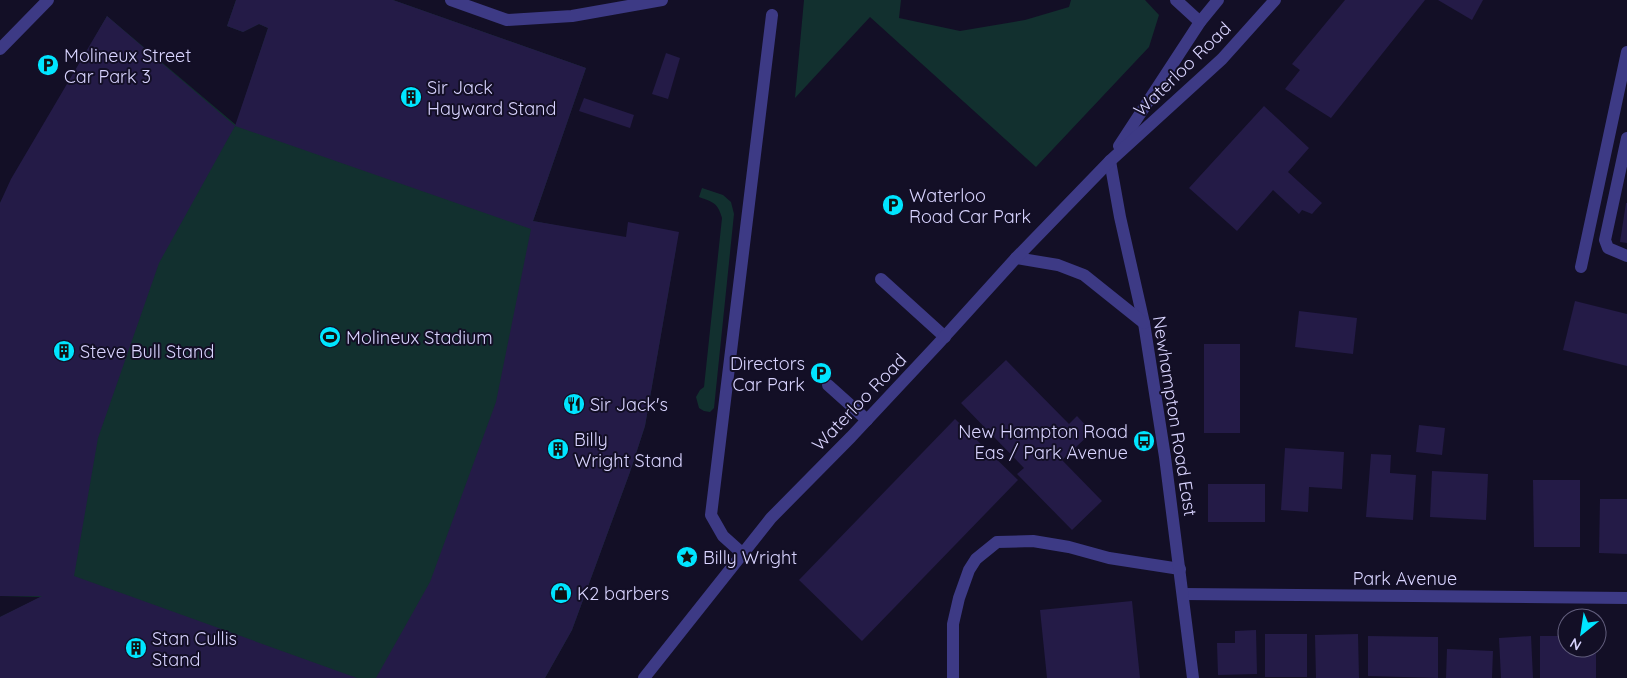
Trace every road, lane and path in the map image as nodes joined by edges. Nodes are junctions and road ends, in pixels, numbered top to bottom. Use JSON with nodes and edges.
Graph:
{"nodes":[{"id":1,"x":48,"y":0,"type":"edge"},
{"id":2,"x":451,"y":0,"type":"edge"},
{"id":3,"x":662,"y":0,"type":"edge"},
{"id":4,"x":1176,"y":0,"type":"edge"},
{"id":5,"x":1218,"y":0,"type":"edge"},
{"id":6,"x":1275,"y":0,"type":"edge"},
{"id":7,"x":772,"y":14,"type":"dead end"},
{"id":8,"x":1200,"y":22,"type":"junction"},
{"id":9,"x":0,"y":49,"type":"edge"},
{"id":10,"x":1627,"y":52,"type":"edge"},
{"id":11,"x":1627,"y":138,"type":"edge"},
{"id":12,"x":1110,"y":161,"type":"junction"},
{"id":13,"x":1627,"y":256,"type":"edge"},
{"id":14,"x":1016,"y":258,"type":"junction"},
{"id":15,"x":1581,"y":267,"type":"dead end"},
{"id":16,"x":881,"y":279,"type":"dead end"},
{"id":17,"x":1144,"y":323,"type":"junction"},
{"id":18,"x":945,"y":337,"type":"junction"},
{"id":19,"x":828,"y":385,"type":"dead end"},
{"id":20,"x":867,"y":420,"type":"junction"},
{"id":21,"x":743,"y":554,"type":"junction"},
{"id":22,"x":1180,"y":569,"type":"junction"},
{"id":23,"x":1183,"y":594,"type":"junction"},
{"id":24,"x":1627,"y":598,"type":"edge"},
{"id":25,"x":644,"y":678,"type":"edge"},
{"id":26,"x":953,"y":678,"type":"edge"},
{"id":27,"x":1193,"y":678,"type":"edge"}],
"edges":[{"from":1,"to":9,"type":"street"},
{"from":2,"to":3,"type":"street"},
{"from":4,"to":8,"type":"street"},
{"from":5,"to":8,"type":"street","name":"Waterloo Road"},
{"from":6,"to":12,"type":"street","name":"Waterloo Road"},
{"from":7,"to":21,"type":"street"},
{"from":8,"to":12,"type":"street","name":"Waterloo Road"},
{"from":10,"to":15,"type":"street"},
{"from":11,"to":13,"type":"street"},
{"from":12,"to":14,"type":"street","name":"Waterloo Road"},
{"from":12,"to":17,"type":"street","name":"Newhampton Road East"},
{"from":14,"to":17,"type":"street"},
{"from":14,"to":18,"type":"street","name":"Waterloo Road"},
{"from":16,"to":18,"type":"street"},
{"from":17,"to":22,"type":"street","name":"Newhampton Road East"},
{"from":18,"to":20,"type":"street","name":"Waterloo Road"},
{"from":19,"to":20,"type":"street"},
{"from":20,"to":21,"type":"street","name":"Waterloo Road"},
{"from":21,"to":25,"type":"street","name":"Waterloo Road"},
{"from":22,"to":23,"type":"street","name":"Newhampton Road East"},
{"from":22,"to":26,"type":"street"},
{"from":23,"to":24,"type":"street","name":"Park Avenue"},
{"from":23,"to":27,"type":"street","name":"Newhampton Road East"}]}
